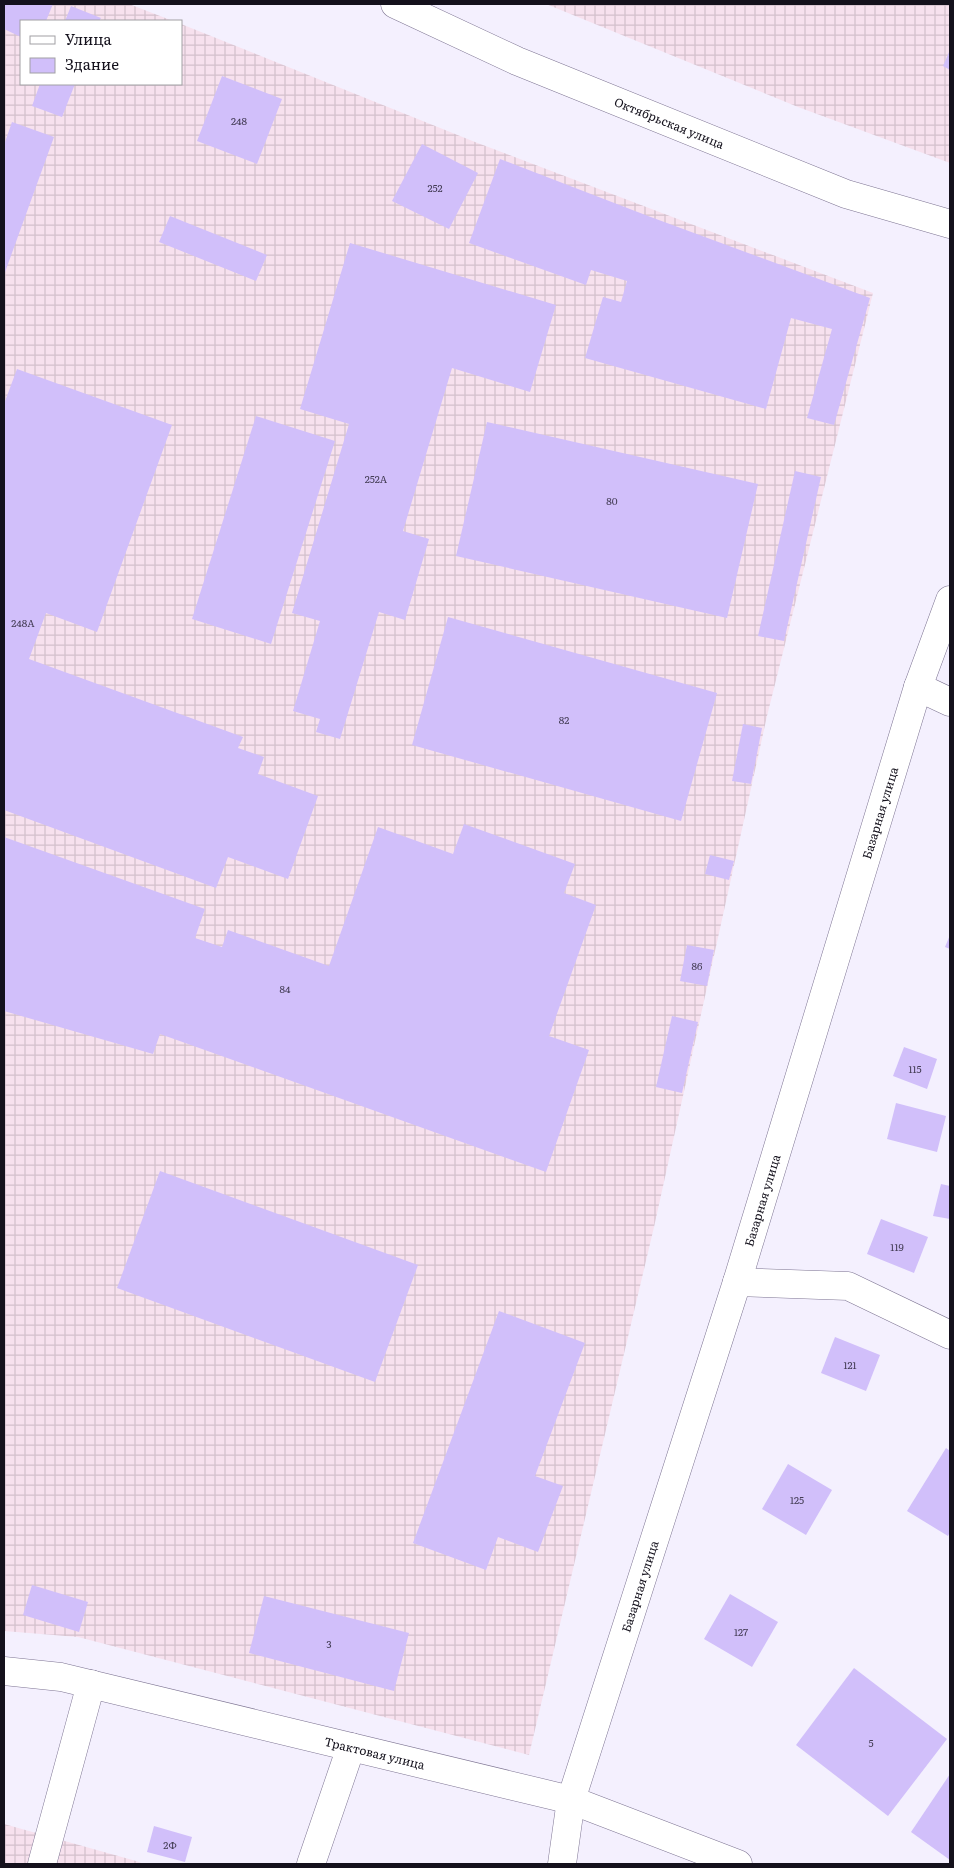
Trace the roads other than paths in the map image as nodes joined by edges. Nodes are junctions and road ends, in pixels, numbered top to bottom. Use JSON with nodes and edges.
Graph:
{"nodes":[{"id":1,"x":395,"y":4,"type":"edge"},
{"id":2,"x":950,"y":224,"type":"edge"},
{"id":3,"x":950,"y":600,"type":"edge"},
{"id":4,"x":918,"y":687,"type":"junction"},
{"id":5,"x":950,"y":702,"type":"edge"},
{"id":6,"x":737,"y":1282,"type":"junction"},
{"id":7,"x":950,"y":1335,"type":"edge"},
{"id":8,"x":4,"y":1671,"type":"edge"},
{"id":9,"x":91,"y":1684,"type":"junction"},
{"id":10,"x":351,"y":1747,"type":"junction"},
{"id":11,"x":571,"y":1800,"type":"junction"},
{"id":12,"x":42,"y":1864,"type":"edge"},
{"id":13,"x":311,"y":1864,"type":"edge"},
{"id":14,"x":562,"y":1864,"type":"edge"},
{"id":15,"x":738,"y":1864,"type":"edge"}],
"edges":[{"from":1,"to":2,"type":"street","name":"Октябрьская улица"},
{"from":3,"to":4,"type":"street","name":"Базарная улица"},
{"from":4,"to":5,"type":"street"},
{"from":4,"to":6,"type":"street","name":"Базарная улица"},
{"from":6,"to":7,"type":"street"},
{"from":6,"to":11,"type":"street","name":"Базарная улица"},
{"from":8,"to":9,"type":"street","name":"Трактовая улица"},
{"from":9,"to":10,"type":"street","name":"Трактовая улица"},
{"from":9,"to":12,"type":"street"},
{"from":10,"to":11,"type":"street","name":"Трактовая улица"},
{"from":10,"to":13,"type":"street"},
{"from":11,"to":14,"type":"street","name":"Базарная улица"},
{"from":11,"to":15,"type":"street","name":"Трактовая улица"}]}
